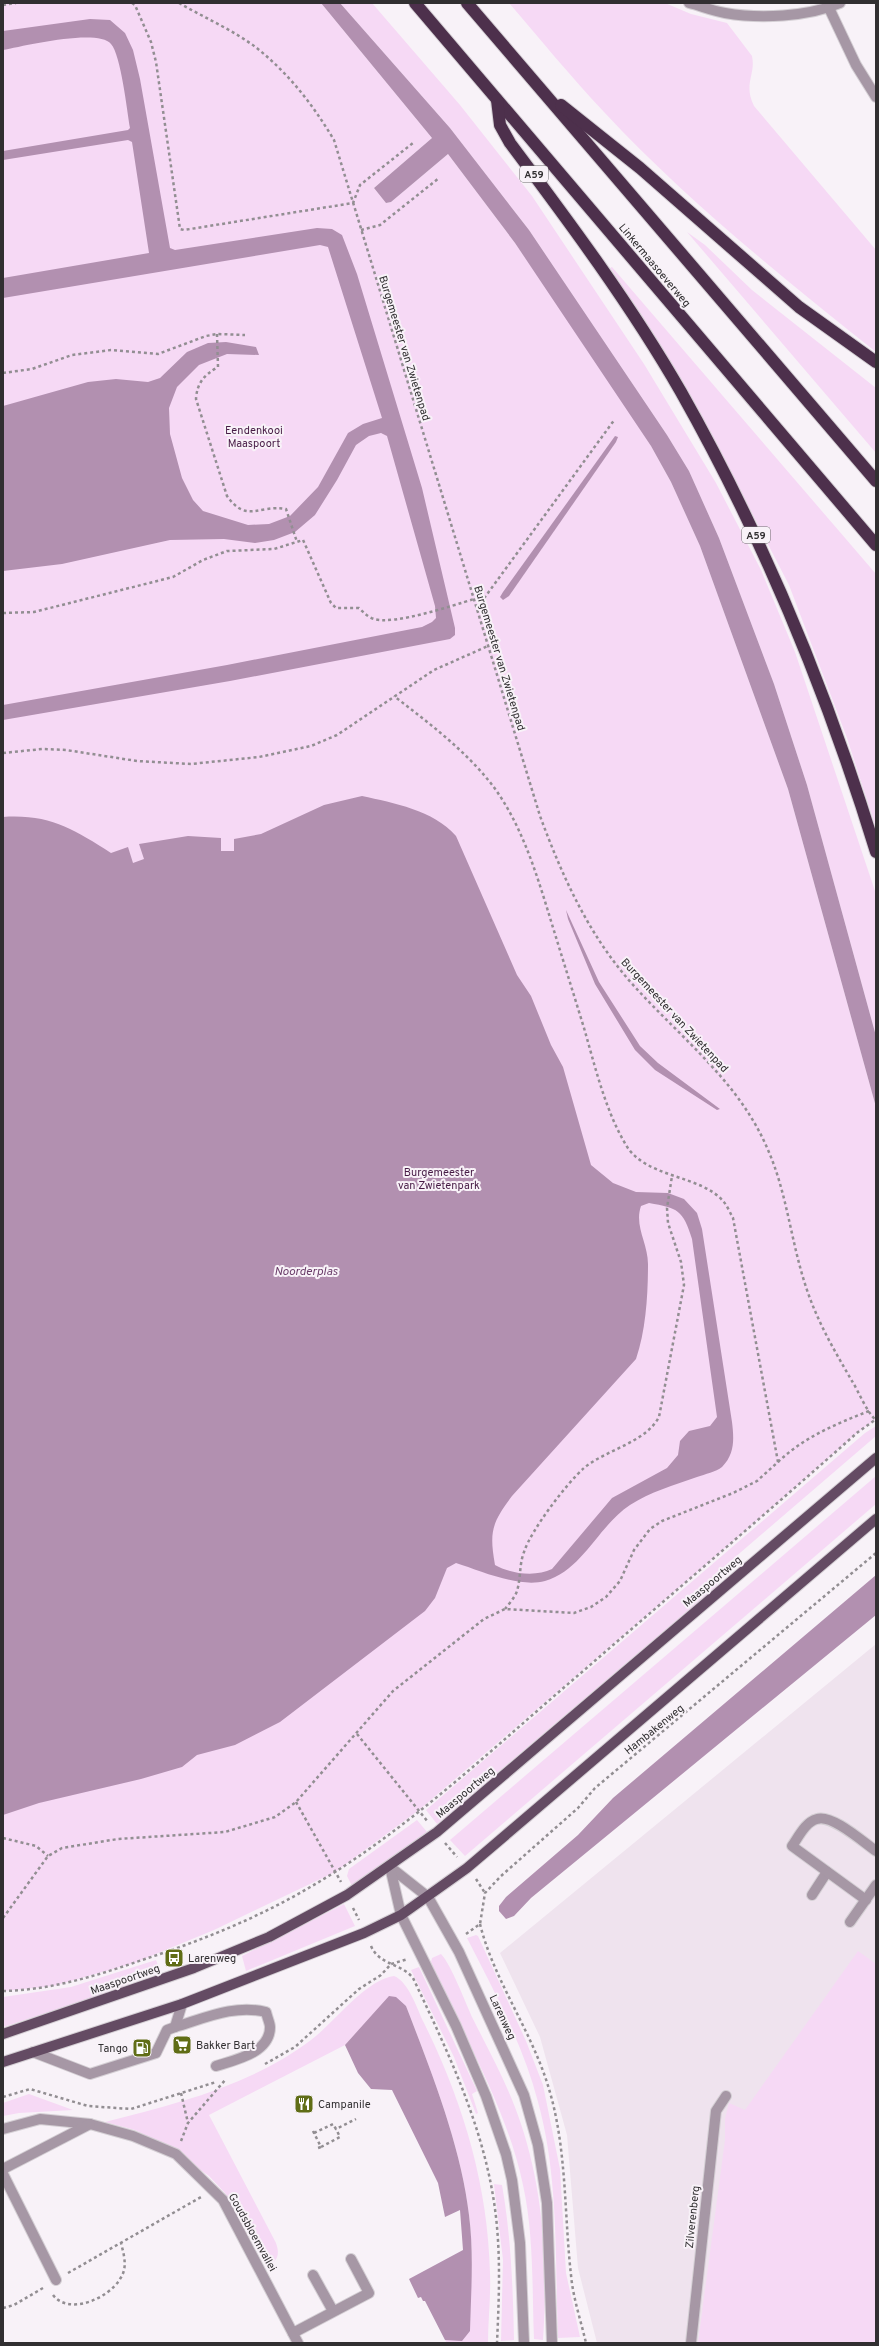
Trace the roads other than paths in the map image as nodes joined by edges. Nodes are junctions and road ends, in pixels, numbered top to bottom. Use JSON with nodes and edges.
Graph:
{"nodes":[{"id":1,"x":415,"y":3,"type":"edge"},
{"id":2,"x":467,"y":3,"type":"edge"},
{"id":3,"x":689,"y":3,"type":"edge"},
{"id":4,"x":840,"y":3,"type":"edge"},
{"id":5,"x":829,"y":8,"type":"junction"},
{"id":6,"x":539,"y":88,"type":"junction"},
{"id":7,"x":876,"y":97,"type":"edge"},
{"id":8,"x":497,"y":100,"type":"junction"},
{"id":9,"x":876,"y":362,"type":"edge"},
{"id":10,"x":876,"y":481,"type":"edge"},
{"id":11,"x":876,"y":545,"type":"edge"},
{"id":12,"x":876,"y":852,"type":"edge"},
{"id":13,"x":876,"y":1458,"type":"edge"},
{"id":14,"x":876,"y":1519,"type":"edge"},
{"id":15,"x":876,"y":1851,"type":"edge"},
{"id":16,"x":390,"y":1867,"type":"junction"},
{"id":17,"x":827,"y":1872,"type":"junction"},
{"id":18,"x":876,"y":1885,"type":"edge"},
{"id":19,"x":812,"y":1895,"type":"dead end"},
{"id":20,"x":428,"y":1897,"type":"junction"},
{"id":21,"x":866,"y":1900,"type":"junction"},
{"id":22,"x":401,"y":1915,"type":"junction"},
{"id":23,"x":850,"y":1922,"type":"dead end"},
{"id":24,"x":182,"y":2004,"type":"junction"},
{"id":25,"x":175,"y":2027,"type":"junction"},
{"id":26,"x":3,"y":2034,"type":"edge"},
{"id":27,"x":33,"y":2052,"type":"junction"},
{"id":28,"x":3,"y":2062,"type":"edge"},
{"id":29,"x":216,"y":2066,"type":"dead end"},
{"id":30,"x":726,"y":2096,"type":"dead end"},
{"id":31,"x":90,"y":2124,"type":"junction"},
{"id":32,"x":3,"y":2129,"type":"edge"},
{"id":33,"x":3,"y":2169,"type":"edge"},
{"id":34,"x":3,"y":2174,"type":"edge"},
{"id":35,"x":351,"y":2259,"type":"dead end"},
{"id":36,"x":313,"y":2275,"type":"dead end"},
{"id":37,"x":56,"y":2280,"type":"road end"},
{"id":38,"x":332,"y":2311,"type":"junction"},
{"id":39,"x":293,"y":2333,"type":"junction"},
{"id":40,"x":298,"y":2343,"type":"edge"},
{"id":41,"x":524,"y":2343,"type":"edge"},
{"id":42,"x":552,"y":2343,"type":"edge"},
{"id":43,"x":691,"y":2343,"type":"edge"}],
"edges":[{"from":1,"to":8,"type":"highway","name":"Linkermaasoeverweg","number":"A59"},
{"from":2,"to":6,"type":"highway"},
{"from":3,"to":5,"type":"street"},
{"from":4,"to":5,"type":"street"},
{"from":5,"to":7,"type":"street"},
{"from":6,"to":9,"type":"highway"},
{"from":6,"to":10,"type":"highway"},
{"from":8,"to":11,"type":"highway","name":"Linkermaasoeverweg","number":"A59"},
{"from":8,"to":12,"type":"highway","number":"A59"},
{"from":13,"to":16,"type":"main road","name":"Maaspoortweg"},
{"from":14,"to":20,"type":"main road"},
{"from":15,"to":17,"type":"street"},
{"from":16,"to":20,"type":"street","name":"Larenweg"},
{"from":16,"to":22,"type":"street"},
{"from":16,"to":26,"type":"main road","name":"Maaspoortweg"},
{"from":17,"to":19,"type":"street"},
{"from":17,"to":21,"type":"street"},
{"from":18,"to":21,"type":"street"},
{"from":20,"to":22,"type":"main road"},
{"from":20,"to":42,"type":"street","name":"Larenweg"},
{"from":21,"to":23,"type":"street"},
{"from":22,"to":24,"type":"main road"},
{"from":22,"to":41,"type":"street"},
{"from":24,"to":25,"type":"street"},
{"from":24,"to":27,"type":"main road"},
{"from":25,"to":27,"type":"street"},
{"from":25,"to":29,"type":"street"},
{"from":27,"to":28,"type":"main road"},
{"from":30,"to":43,"type":"street","name":"Zilverenberg"},
{"from":31,"to":32,"type":"street","name":"Goudsbloemvallei"},
{"from":31,"to":33,"type":"street"},
{"from":31,"to":39,"type":"street","name":"Goudsbloemvallei"},
{"from":34,"to":37,"type":"street"},
{"from":35,"to":38,"type":"street"},
{"from":36,"to":38,"type":"street"},
{"from":38,"to":39,"type":"street"},
{"from":39,"to":40,"type":"street","name":"Goudsbloemvallei"}]}
